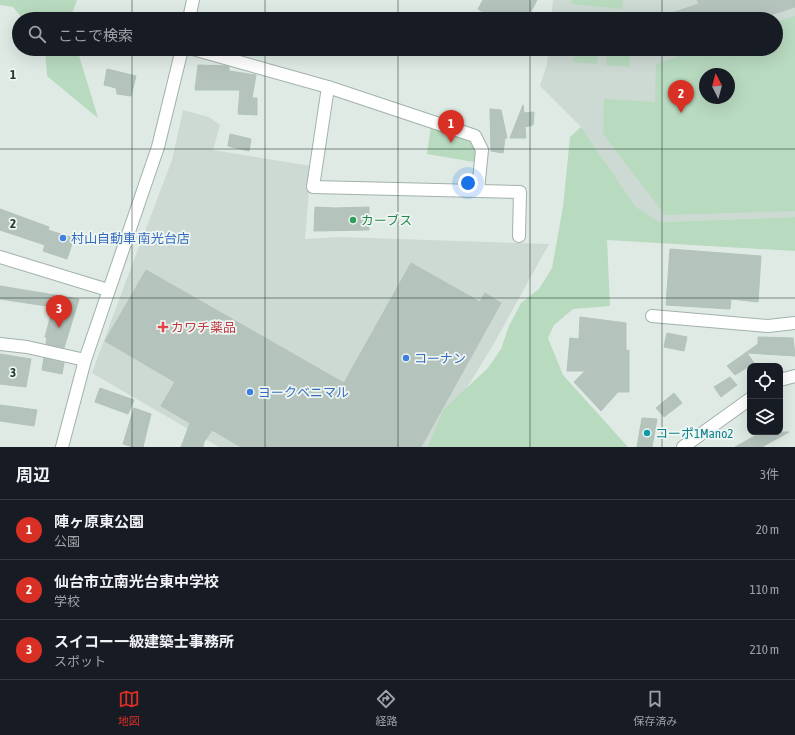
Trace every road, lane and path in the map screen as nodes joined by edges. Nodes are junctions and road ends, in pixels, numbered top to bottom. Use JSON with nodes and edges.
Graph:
{"nodes":[{"id":1,"x":193,"y":0,"type":"edge"},
{"id":2,"x":190,"y":12,"type":"edge"},
{"id":3,"x":180,"y":56,"type":"edge"},
{"id":4,"x":218,"y":56,"type":"edge"},
{"id":5,"x":328,"y":87,"type":"junction"},
{"id":6,"x":478,"y":190,"type":"junction"},
{"id":7,"x":519,"y":236,"type":"dead end"},
{"id":8,"x":0,"y":257,"type":"edge"},
{"id":9,"x":108,"y":290,"type":"junction"},
{"id":10,"x":652,"y":316,"type":"dead end"},
{"id":11,"x":795,"y":324,"type":"edge"},
{"id":12,"x":0,"y":344,"type":"edge"},
{"id":13,"x":85,"y":360,"type":"junction"},
{"id":14,"x":795,"y":376,"type":"edge"},
{"id":15,"x":783,"y":379,"type":"edge"},
{"id":16,"x":749,"y":399,"type":"edge"},
{"id":17,"x":62,"y":447,"type":"edge"},
{"id":18,"x":683,"y":447,"type":"edge"}],
"edges":[{"from":1,"to":2,"type":"street"},
{"from":3,"to":9,"type":"street"},
{"from":4,"to":5,"type":"street"},
{"from":5,"to":6,"type":"street"},
{"from":5,"to":6,"type":"street"},
{"from":6,"to":7,"type":"street"},
{"from":8,"to":9,"type":"street"},
{"from":9,"to":13,"type":"street"},
{"from":10,"to":11,"type":"street"},
{"from":12,"to":13,"type":"street"},
{"from":13,"to":17,"type":"street"},
{"from":14,"to":15,"type":"street"},
{"from":16,"to":18,"type":"street"}]}
